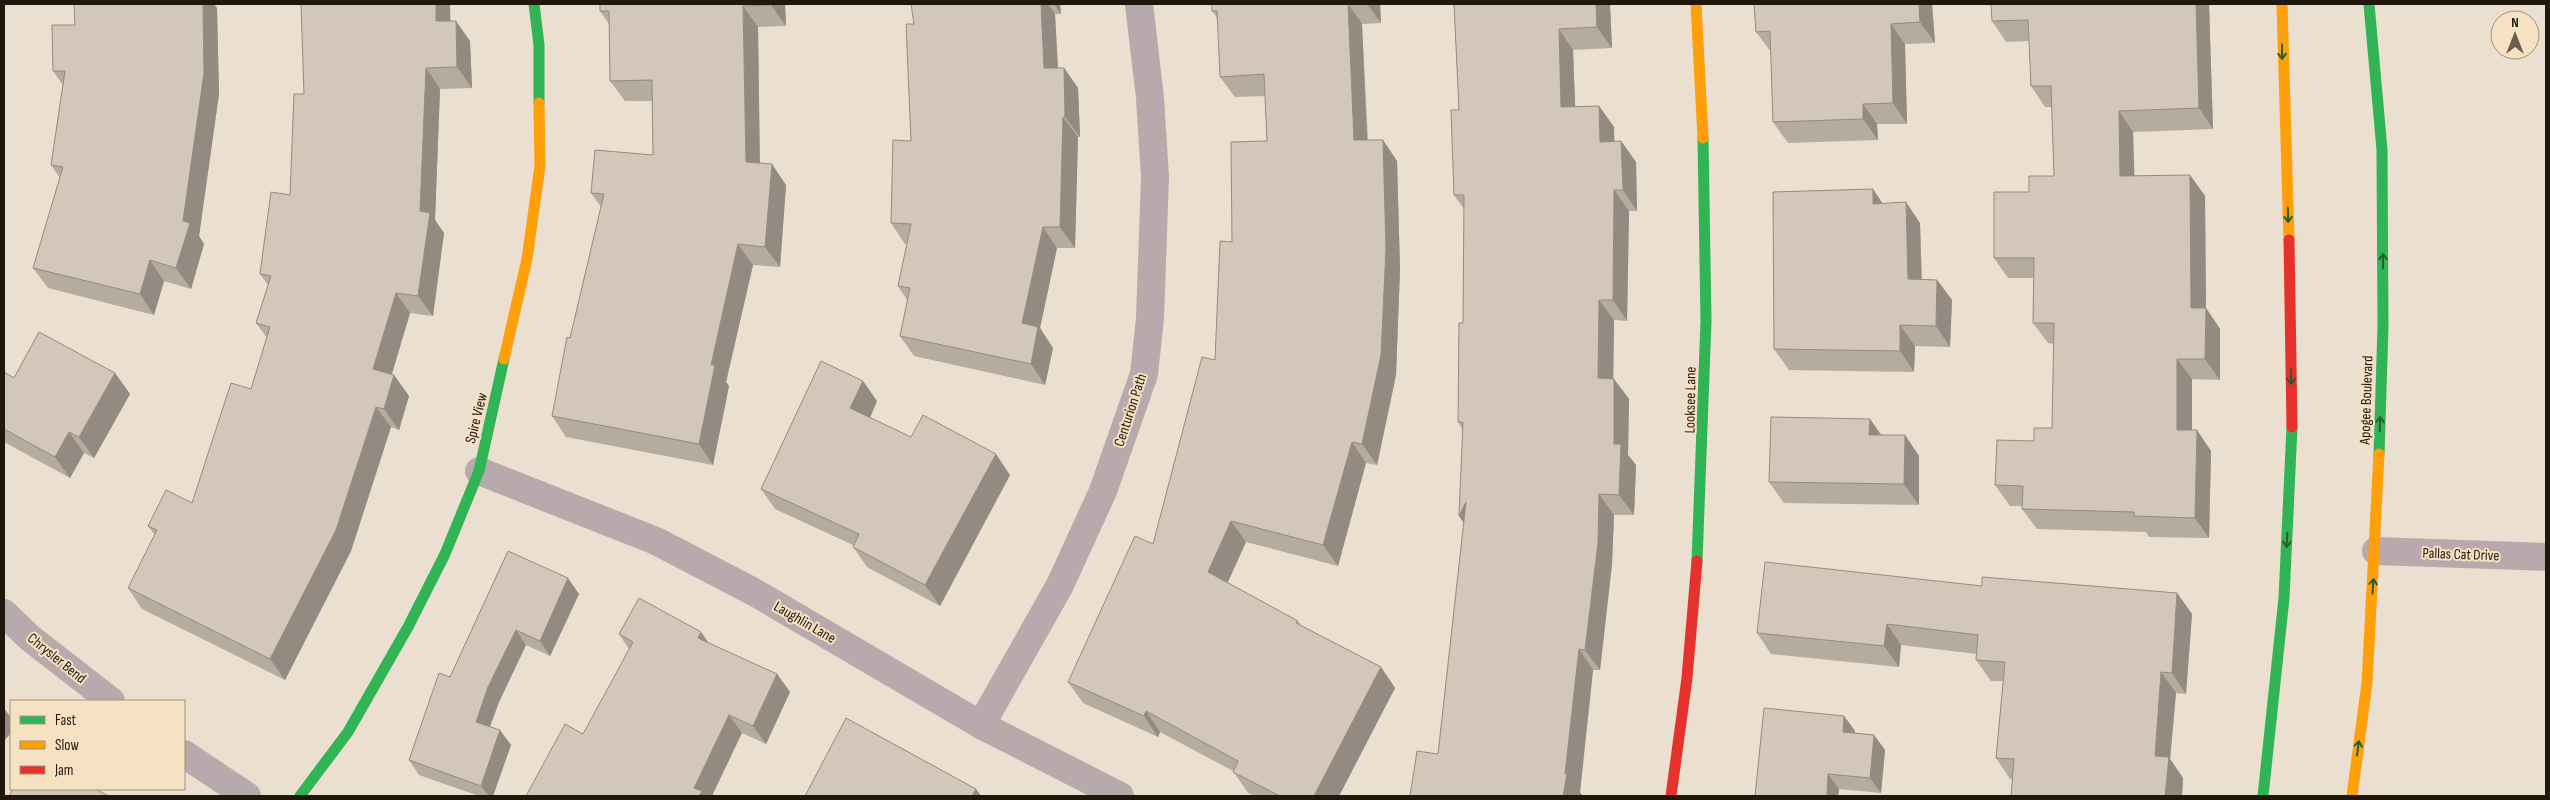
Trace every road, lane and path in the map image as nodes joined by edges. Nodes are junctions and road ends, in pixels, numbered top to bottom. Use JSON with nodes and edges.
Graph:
{"nodes":[{"id":1,"x":534,"y":4,"type":"edge"},
{"id":2,"x":1139,"y":4,"type":"edge"},
{"id":3,"x":1696,"y":4,"type":"edge"},
{"id":4,"x":2282,"y":4,"type":"edge"},
{"id":5,"x":2369,"y":4,"type":"edge"},
{"id":6,"x":479,"y":470,"type":"junction"},
{"id":7,"x":2376,"y":551,"type":"junction"},
{"id":8,"x":2546,"y":557,"type":"edge"},
{"id":9,"x":4,"y":613,"type":"edge"},
{"id":10,"x":110,"y":700,"type":"edge"},
{"id":11,"x":981,"y":725,"type":"junction"},
{"id":12,"x":185,"y":755,"type":"edge"},
{"id":13,"x":247,"y":796,"type":"edge"},
{"id":14,"x":300,"y":796,"type":"edge"},
{"id":15,"x":1120,"y":796,"type":"edge"},
{"id":16,"x":1671,"y":796,"type":"edge"},
{"id":17,"x":2263,"y":796,"type":"edge"},
{"id":18,"x":2352,"y":796,"type":"edge"}],
"edges":[{"from":1,"to":6,"type":"street","name":"Spire View"},
{"from":2,"to":11,"type":"street","name":"Centurion Path"},
{"from":3,"to":16,"type":"street","name":"Looksee Lane"},
{"from":4,"to":17,"type":"street","one_way":true},
{"from":7,"to":5,"type":"street","name":"Apogee Boulevard","one_way":true},
{"from":6,"to":11,"type":"street","name":"Laughlin Lane"},
{"from":6,"to":14,"type":"street","name":"Spire View"},
{"from":7,"to":8,"type":"street","name":"Pallas Cat Drive"},
{"from":18,"to":7,"type":"street","name":"Apogee Boulevard","one_way":true},
{"from":9,"to":10,"type":"street","name":"Chrysler Bend"},
{"from":11,"to":15,"type":"street","name":"Laughlin Lane"},
{"from":12,"to":13,"type":"street"}]}
